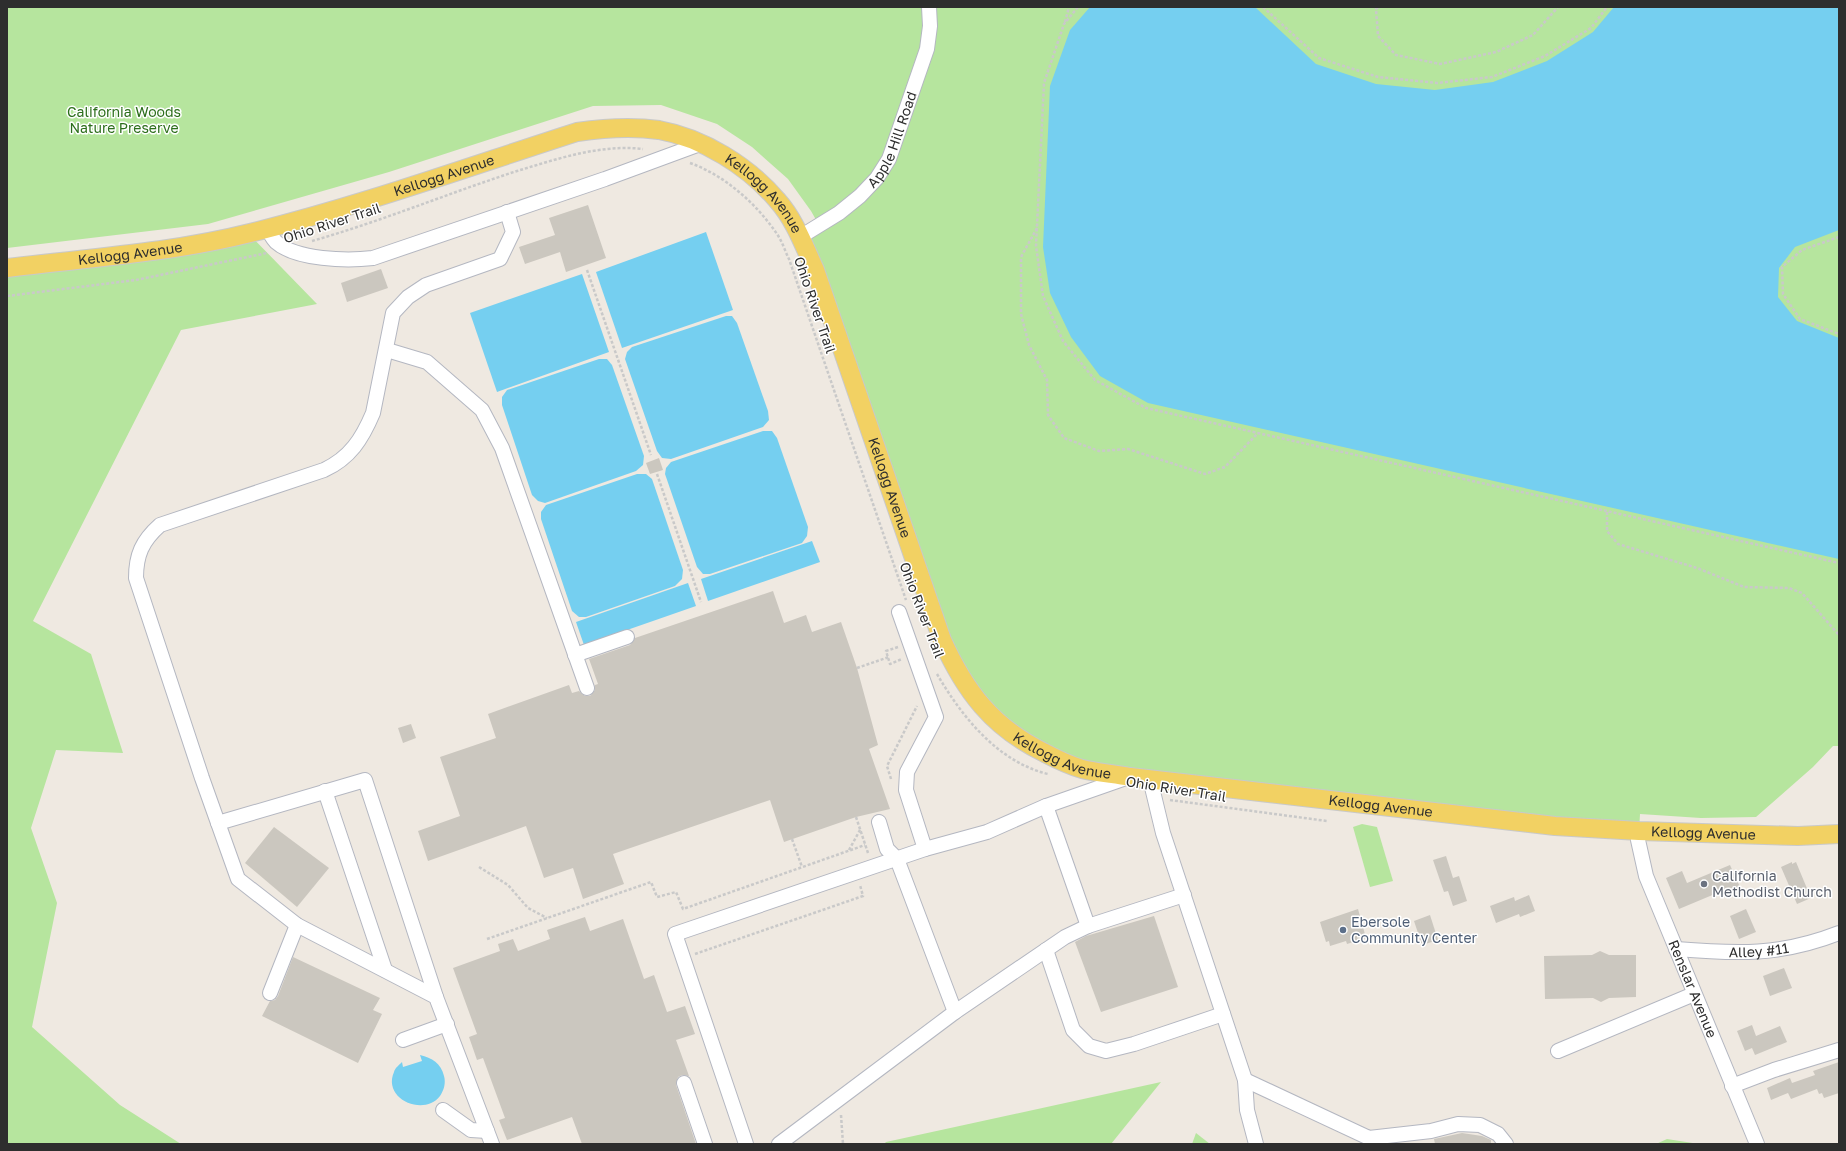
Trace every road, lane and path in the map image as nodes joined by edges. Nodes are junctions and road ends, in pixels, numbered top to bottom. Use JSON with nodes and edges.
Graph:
{"nodes":[{"id":1,"x":929,"y":7,"type":"edge"},
{"id":2,"x":1069,"y":7,"type":"edge"},
{"id":3,"x":1078,"y":7,"type":"edge"},
{"id":4,"x":1262,"y":7,"type":"edge"},
{"id":5,"x":1378,"y":7,"type":"edge"},
{"id":6,"x":1558,"y":7,"type":"edge"},
{"id":7,"x":1607,"y":7,"type":"edge"},
{"id":8,"x":1064,"y":24,"type":"junction"},
{"id":9,"x":700,"y":144,"type":"junction"},
{"id":10,"x":645,"y":150,"type":"dead end"},
{"id":11,"x":669,"y":155,"type":"junction"},
{"id":12,"x":507,"y":212,"type":"junction"},
{"id":13,"x":1037,"y":228,"type":"junction"},
{"id":14,"x":267,"y":229,"type":"junction"},
{"id":15,"x":800,"y":237,"type":"junction"},
{"id":16,"x":1839,"y":237,"type":"edge"},
{"id":17,"x":287,"y":248,"type":"junction"},
{"id":18,"x":7,"y":268,"type":"edge"},
{"id":19,"x":587,"y":270,"type":"dead end"},
{"id":20,"x":7,"y":296,"type":"edge"},
{"id":21,"x":1839,"y":334,"type":"edge"},
{"id":22,"x":387,"y":350,"type":"junction"},
{"id":23,"x":1258,"y":433,"type":"junction"},
{"id":24,"x":651,"y":455,"type":"dead end"},
{"id":25,"x":657,"y":474,"type":"dead end"},
{"id":26,"x":1607,"y":512,"type":"junction"},
{"id":27,"x":1839,"y":563,"type":"edge"},
{"id":28,"x":701,"y":602,"type":"dead end"},
{"id":29,"x":904,"y":609,"type":"joint"},
{"id":30,"x":1839,"y":635,"type":"edge"},
{"id":31,"x":626,"y":637,"type":"dead end"},
{"id":32,"x":575,"y":654,"type":"junction"},
{"id":33,"x":889,"y":658,"type":"dead end"},
{"id":34,"x":857,"y":668,"type":"dead end"},
{"id":35,"x":936,"y":672,"type":"dead end"},
{"id":36,"x":587,"y":688,"type":"dead end"},
{"id":37,"x":1050,"y":775,"type":"dead end"},
{"id":38,"x":1130,"y":777,"type":"junction"},
{"id":39,"x":1150,"y":779,"type":"junction"},
{"id":40,"x":325,"y":791,"type":"junction"},
{"id":41,"x":1155,"y":798,"type":"junction"},
{"id":42,"x":1046,"y":806,"type":"junction"},
{"id":43,"x":856,"y":818,"type":"dead end"},
{"id":44,"x":1327,"y":821,"type":"dead end"},
{"id":45,"x":879,"y":822,"type":"dead end"},
{"id":46,"x":218,"y":823,"type":"junction"},
{"id":47,"x":860,"y":830,"type":"junction"},
{"id":48,"x":1639,"y":832,"type":"junction"},
{"id":49,"x":1839,"y":834,"type":"edge"},
{"id":50,"x":792,"y":839,"type":"dead end"},
{"id":51,"x":865,"y":845,"type":"junction"},
{"id":52,"x":926,"y":849,"type":"junction"},
{"id":53,"x":849,"y":851,"type":"junction"},
{"id":54,"x":868,"y":854,"type":"dead end"},
{"id":55,"x":896,"y":859,"type":"junction"},
{"id":56,"x":479,"y":867,"type":"dead end"},
{"id":57,"x":802,"y":867,"type":"junction"},
{"id":58,"x":858,"y":881,"type":"dead end"},
{"id":59,"x":1184,"y":895,"type":"junction"},
{"id":60,"x":548,"y":918,"type":"junction"},
{"id":61,"x":297,"y":925,"type":"junction"},
{"id":62,"x":1088,"y":926,"type":"junction"},
{"id":63,"x":1839,"y":933,"type":"edge"},
{"id":64,"x":487,"y":939,"type":"dead end"},
{"id":65,"x":1676,"y":949,"type":"junction"},
{"id":66,"x":1046,"y":950,"type":"junction"},
{"id":67,"x":683,"y":958,"type":"junction"},
{"id":68,"x":385,"y":970,"type":"junction"},
{"id":69,"x":270,"y":993,"type":"dead end"},
{"id":70,"x":1694,"y":994,"type":"junction"},
{"id":71,"x":436,"y":997,"type":"junction"},
{"id":72,"x":955,"y":1012,"type":"junction"},
{"id":73,"x":1223,"y":1014,"type":"junction"},
{"id":74,"x":447,"y":1024,"type":"junction"},
{"id":75,"x":403,"y":1040,"type":"dead end"},
{"id":76,"x":1839,"y":1050,"type":"edge"},
{"id":77,"x":1558,"y":1051,"type":"dead end"},
{"id":78,"x":1244,"y":1080,"type":"junction"},
{"id":79,"x":684,"y":1083,"type":"dead end"},
{"id":80,"x":1732,"y":1086,"type":"junction"},
{"id":81,"x":840,"y":1099,"type":"junction"},
{"id":82,"x":444,"y":1110,"type":"dead end"},
{"id":83,"x":487,"y":1131,"type":"junction"},
{"id":84,"x":1371,"y":1141,"type":"edge"},
{"id":85,"x":492,"y":1144,"type":"edge"},
{"id":86,"x":705,"y":1144,"type":"edge"},
{"id":87,"x":746,"y":1144,"type":"edge"},
{"id":88,"x":779,"y":1144,"type":"edge"},
{"id":89,"x":843,"y":1144,"type":"edge"},
{"id":90,"x":1256,"y":1144,"type":"edge"},
{"id":91,"x":1506,"y":1144,"type":"edge"},
{"id":92,"x":1757,"y":1144,"type":"edge"}],
"edges":[{"from":1,"to":15,"type":"street","name":"Apple Hill Road"},
{"from":2,"to":8,"type":"path"},
{"from":3,"to":8,"type":"path"},
{"from":4,"to":7,"type":"path"},
{"from":5,"to":6,"type":"path"},
{"from":8,"to":13,"type":"path"},
{"from":9,"to":11,"type":"street"},
{"from":9,"to":14,"type":"main road","name":"Kellogg Avenue"},
{"from":9,"to":15,"type":"main road","name":"Kellogg Avenue"},
{"from":10,"to":17,"type":"path","name":"Ohio River Trail"},
{"from":11,"to":12,"type":"street"},
{"from":11,"to":29,"type":"path","name":"Ohio River Trail"},
{"from":12,"to":17,"type":"street"},
{"from":12,"to":22,"type":"street"},
{"from":13,"to":23,"type":"path"},
{"from":13,"to":23,"type":"path"},
{"from":14,"to":17,"type":"street"},
{"from":14,"to":18,"type":"main road","name":"Kellogg Avenue"},
{"from":15,"to":38,"type":"main road","name":"Kellogg Avenue"},
{"from":16,"to":21,"type":"path"},
{"from":17,"to":20,"type":"path","name":"Ohio River Trail"},
{"from":19,"to":24,"type":"path"},
{"from":22,"to":32,"type":"street"},
{"from":22,"to":46,"type":"street"},
{"from":23,"to":26,"type":"path"},
{"from":25,"to":28,"type":"path"},
{"from":26,"to":27,"type":"path"},
{"from":26,"to":30,"type":"path"},
{"from":29,"to":52,"type":"street"},
{"from":31,"to":32,"type":"street"},
{"from":32,"to":36,"type":"street"},
{"from":33,"to":34,"type":"path"},
{"from":35,"to":37,"type":"path","name":"Ohio River Trail"},
{"from":38,"to":39,"type":"main road","name":"Kellogg Avenue"},
{"from":38,"to":42,"type":"street"},
{"from":39,"to":41,"type":"street"},
{"from":39,"to":48,"type":"main road","name":"Kellogg Avenue"},
{"from":40,"to":46,"type":"street"},
{"from":40,"to":68,"type":"street"},
{"from":40,"to":71,"type":"street"},
{"from":41,"to":44,"type":"path","name":"Ohio River Trail"},
{"from":41,"to":59,"type":"street"},
{"from":42,"to":52,"type":"street"},
{"from":42,"to":62,"type":"street"},
{"from":43,"to":47,"type":"path"},
{"from":45,"to":55,"type":"street"},
{"from":46,"to":61,"type":"street"},
{"from":47,"to":51,"type":"path"},
{"from":47,"to":53,"type":"path"},
{"from":48,"to":49,"type":"main road","name":"Kellogg Avenue"},
{"from":48,"to":65,"type":"street","name":"Renslar Avenue"},
{"from":50,"to":57,"type":"path"},
{"from":51,"to":53,"type":"path"},
{"from":51,"to":54,"type":"path"},
{"from":52,"to":55,"type":"street"},
{"from":53,"to":57,"type":"path"},
{"from":55,"to":67,"type":"street"},
{"from":55,"to":72,"type":"street"},
{"from":56,"to":60,"type":"path"},
{"from":57,"to":60,"type":"path"},
{"from":58,"to":67,"type":"path"},
{"from":59,"to":62,"type":"street"},
{"from":59,"to":73,"type":"street"},
{"from":60,"to":64,"type":"path"},
{"from":61,"to":68,"type":"street"},
{"from":61,"to":69,"type":"street"},
{"from":62,"to":66,"type":"street"},
{"from":63,"to":65,"type":"street","name":"Alley #11"},
{"from":65,"to":70,"type":"street","name":"Renslar Avenue"},
{"from":66,"to":72,"type":"street"},
{"from":66,"to":73,"type":"street"},
{"from":67,"to":87,"type":"street"},
{"from":68,"to":71,"type":"street"},
{"from":70,"to":77,"type":"street"},
{"from":70,"to":80,"type":"street","name":"Renslar Avenue"},
{"from":71,"to":74,"type":"street"},
{"from":72,"to":81,"type":"street"},
{"from":73,"to":78,"type":"street"},
{"from":74,"to":75,"type":"street"},
{"from":74,"to":83,"type":"street"},
{"from":76,"to":80,"type":"street"},
{"from":78,"to":84,"type":"street"},
{"from":78,"to":90,"type":"street"},
{"from":79,"to":86,"type":"street"},
{"from":80,"to":92,"type":"street","name":"Renslar Avenue"},
{"from":81,"to":88,"type":"street"},
{"from":81,"to":89,"type":"path"},
{"from":82,"to":83,"type":"street"},
{"from":83,"to":85,"type":"street"},
{"from":84,"to":91,"type":"street"}]}
